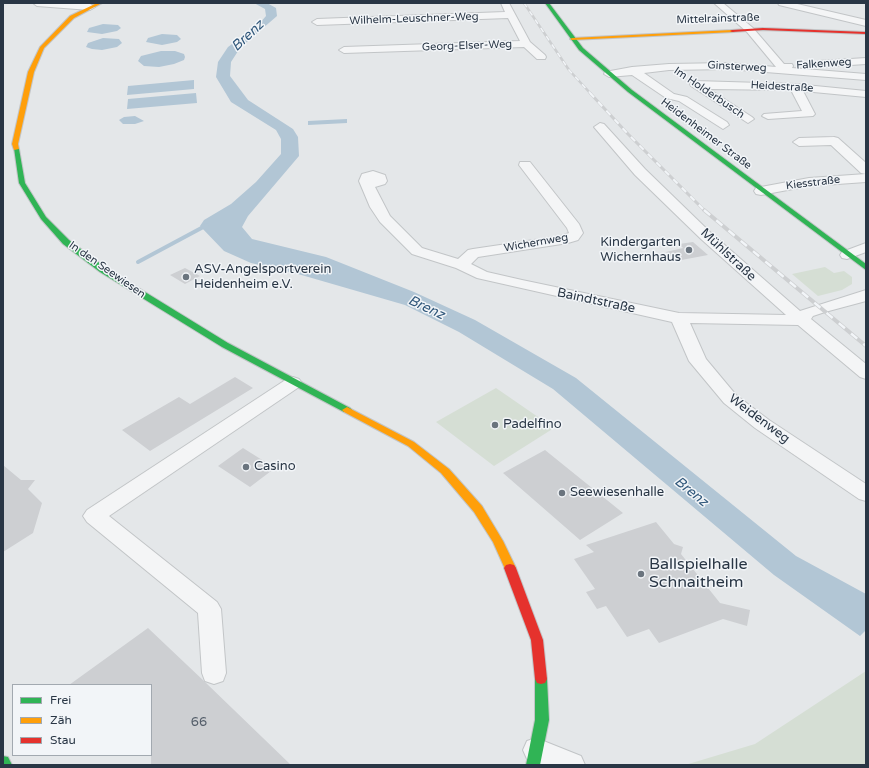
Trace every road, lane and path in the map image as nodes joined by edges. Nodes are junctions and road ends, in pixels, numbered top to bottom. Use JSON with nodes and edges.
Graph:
{"nodes":[{"id":1,"x":37,"y":3,"type":"edge"},
{"id":2,"x":100,"y":3,"type":"edge"},
{"id":3,"x":505,"y":3,"type":"edge"},
{"id":4,"x":547,"y":3,"type":"edge"},
{"id":5,"x":718,"y":3,"type":"edge"},
{"id":6,"x":782,"y":3,"type":"edge"},
{"id":7,"x":90,"y":7,"type":"junction"},
{"id":8,"x":511,"y":14,"type":"junction"},
{"id":9,"x":317,"y":22,"type":"dead end"},
{"id":10,"x":866,"y":23,"type":"edge"},
{"id":11,"x":750,"y":30,"type":"junction"},
{"id":12,"x":866,"y":33,"type":"edge"},
{"id":13,"x":572,"y":39,"type":"junction"},
{"id":14,"x":526,"y":44,"type":"junction"},
{"id":15,"x":344,"y":50,"type":"dead end"},
{"id":16,"x":541,"y":56,"type":"dead end"},
{"id":17,"x":866,"y":61,"type":"edge"},
{"id":18,"x":669,"y":66,"type":"junction"},
{"id":19,"x":632,"y":70,"type":"junction"},
{"id":20,"x":784,"y":70,"type":"junction"},
{"id":21,"x":609,"y":74,"type":"junction"},
{"id":22,"x":866,"y":77,"type":"edge"},
{"id":23,"x":697,"y":85,"type":"junction"},
{"id":24,"x":795,"y":87,"type":"junction"},
{"id":25,"x":866,"y":94,"type":"edge"},
{"id":26,"x":768,"y":116,"type":"dead end"},
{"id":27,"x":748,"y":119,"type":"dead end"},
{"id":28,"x":723,"y":126,"type":"dead end"},
{"id":29,"x":600,"y":127,"type":"dead end"},
{"id":30,"x":799,"y":142,"type":"dead end"},
{"id":31,"x":525,"y":164,"type":"dead end"},
{"id":32,"x":866,"y":170,"type":"edge"},
{"id":33,"x":866,"y":178,"type":"edge"},
{"id":34,"x":366,"y":181,"type":"dead end"},
{"id":35,"x":761,"y":191,"type":"junction"},
{"id":36,"x":866,"y":247,"type":"edge"},
{"id":37,"x":847,"y":255,"type":"junction"},
{"id":38,"x":461,"y":266,"type":"junction"},
{"id":39,"x":866,"y":268,"type":"edge"},
{"id":40,"x":865,"y":297,"type":"edge"},
{"id":41,"x":679,"y":318,"type":"junction"},
{"id":42,"x":802,"y":320,"type":"junction"},
{"id":43,"x":866,"y":373,"type":"edge"},
{"id":44,"x":293,"y":383,"type":"junction"},
{"id":45,"x":866,"y":494,"type":"edge"},
{"id":46,"x":214,"y":673,"type":"dead end"},
{"id":47,"x":535,"y":758,"type":"edge"},
{"id":48,"x":3,"y":762,"type":"edge"},
{"id":49,"x":5,"y":765,"type":"edge"},
{"id":50,"x":571,"y":765,"type":"edge"}],
"edges":[{"from":1,"to":7,"type":"street"},
{"from":2,"to":7,"type":"street","name":"In den Seewiesen"},
{"from":3,"to":8,"type":"street"},
{"from":4,"to":13,"type":"street","name":"Heidenheimer Straße"},
{"from":5,"to":11,"type":"street"},
{"from":6,"to":10,"type":"street"},
{"from":7,"to":44,"type":"street","name":"In den Seewiesen"},
{"from":8,"to":9,"type":"street","name":"Wilhelm-Leuschner-Weg"},
{"from":8,"to":14,"type":"street"},
{"from":11,"to":12,"type":"street","name":"Mittelrainstraße"},
{"from":11,"to":13,"type":"street","name":"Mittelrainstraße"},
{"from":11,"to":20,"type":"street"},
{"from":13,"to":21,"type":"street","name":"Heidenheimer Straße"},
{"from":14,"to":15,"type":"street","name":"Georg-Elser-Weg"},
{"from":14,"to":16,"type":"street"},
{"from":17,"to":20,"type":"street","name":"Falkenweg"},
{"from":18,"to":19,"type":"street","name":"Ginsterweg"},
{"from":18,"to":20,"type":"street","name":"Ginsterweg"},
{"from":18,"to":23,"type":"street","name":"Im Holderbusch"},
{"from":19,"to":21,"type":"street","name":"Ginsterweg"},
{"from":19,"to":28,"type":"street","name":"Im Holderbusch"},
{"from":20,"to":22,"type":"street","name":"Ginsterweg"},
{"from":21,"to":35,"type":"street","name":"Heidenheimer Straße"},
{"from":23,"to":24,"type":"street","name":"Heidestraße"},
{"from":23,"to":27,"type":"street","name":"Im Holderbusch"},
{"from":24,"to":25,"type":"street","name":"Heidestraße"},
{"from":24,"to":26,"type":"street"},
{"from":29,"to":42,"type":"street","name":"Mühlstraße"},
{"from":30,"to":32,"type":"street"},
{"from":31,"to":38,"type":"street","name":"Wichernweg"},
{"from":33,"to":35,"type":"street","name":"Kiesstraße"},
{"from":34,"to":38,"type":"street","name":"Baindtstraße"},
{"from":35,"to":37,"type":"street","name":"Heidenheimer Straße"},
{"from":36,"to":37,"type":"street"},
{"from":37,"to":39,"type":"street","name":"Heidenheimer Straße"},
{"from":38,"to":41,"type":"street","name":"Baindtstraße"},
{"from":40,"to":42,"type":"street"},
{"from":41,"to":42,"type":"street","name":"Baindtstraße"},
{"from":41,"to":45,"type":"street","name":"Weidenweg"},
{"from":42,"to":43,"type":"street","name":"Mühlstraße"},
{"from":44,"to":46,"type":"street"},
{"from":44,"to":47,"type":"street","name":"In den Seewiesen"},
{"from":47,"to":50,"type":"street"},
{"from":48,"to":49,"type":"street"}]}
